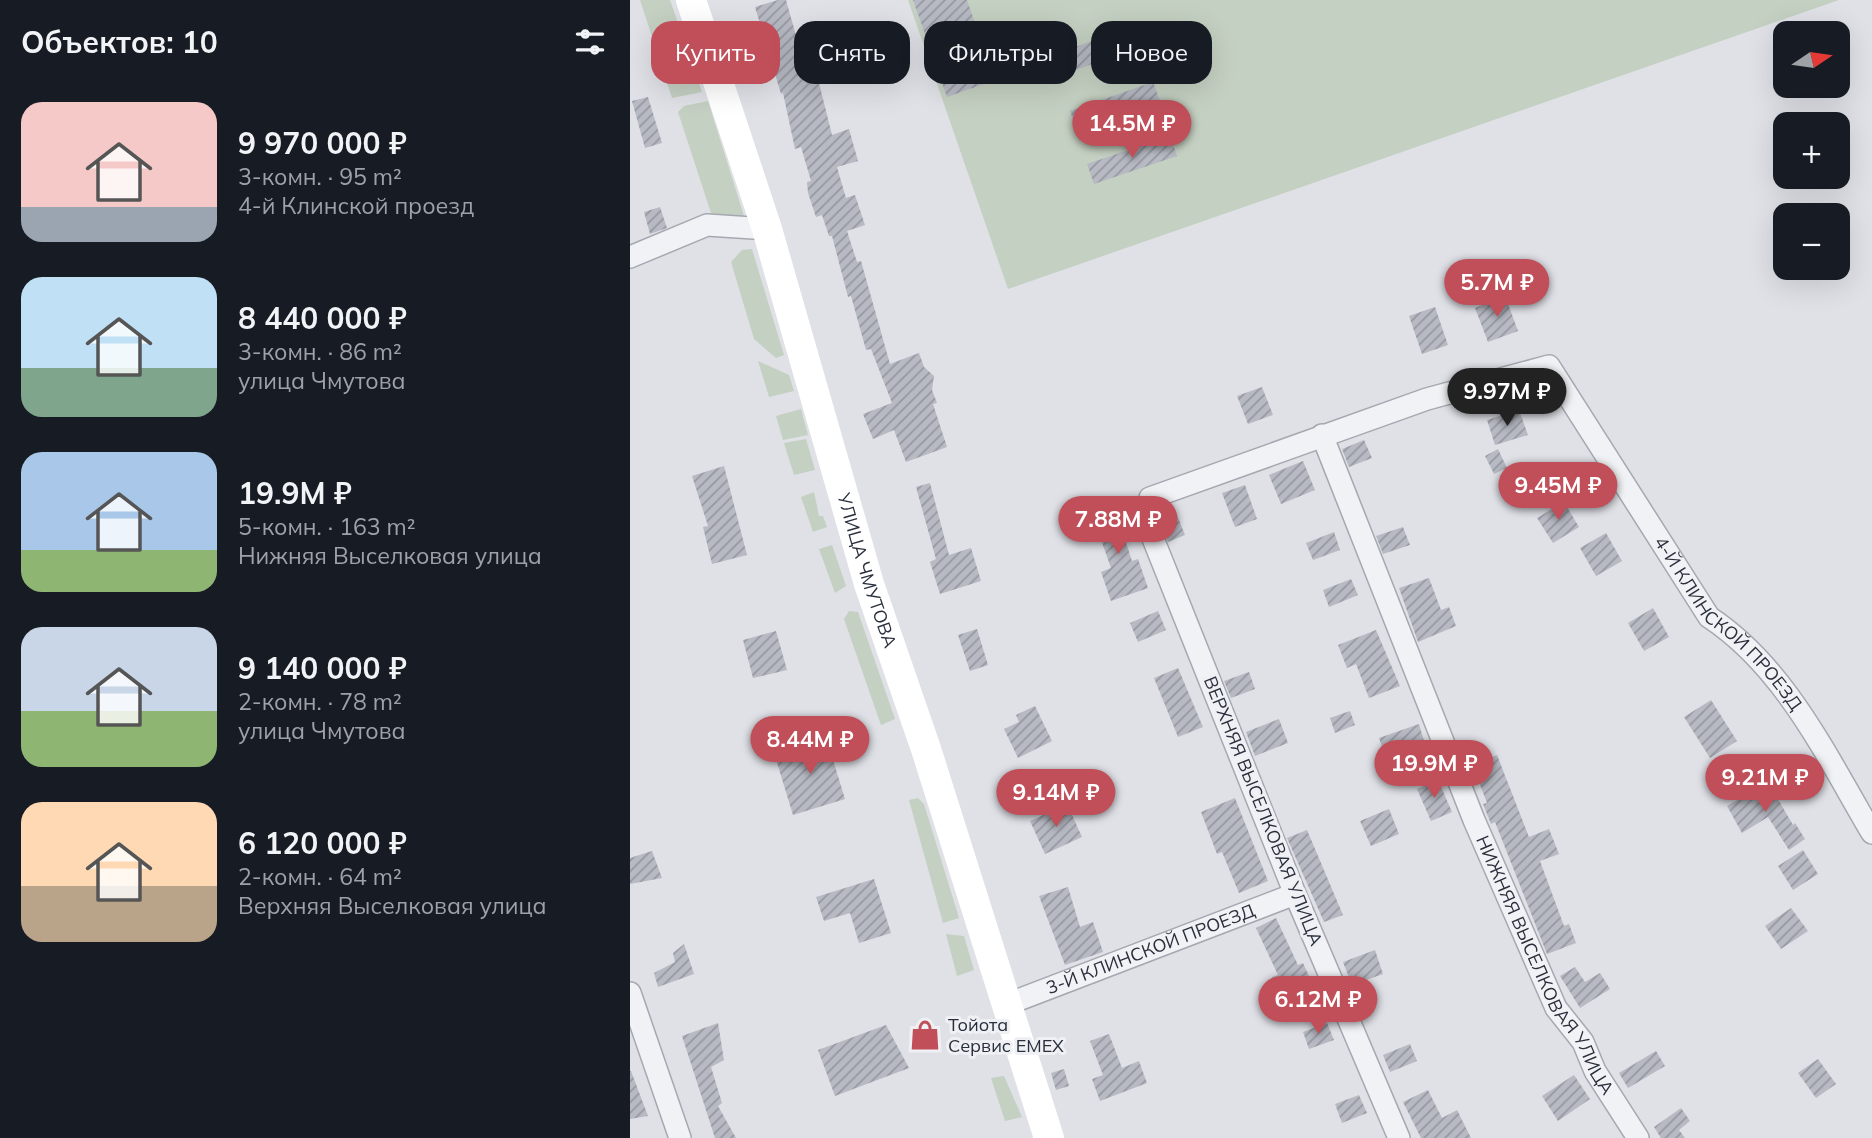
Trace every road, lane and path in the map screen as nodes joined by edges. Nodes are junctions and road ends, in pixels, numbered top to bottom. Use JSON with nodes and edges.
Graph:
{"nodes":[{"id":1,"x":691,"y":0,"type":"edge"},
{"id":2,"x":767,"y":229,"type":"junction"},
{"id":3,"x":630,"y":257,"type":"edge"},
{"id":4,"x":1322,"y":435,"type":"junction"},
{"id":5,"x":1146,"y":521,"type":"joint"},
{"id":6,"x":1872,"y":833,"type":"edge"},
{"id":7,"x":1295,"y":894,"type":"junction"},
{"id":8,"x":630,"y":993,"type":"edge"},
{"id":9,"x":1005,"y":1005,"type":"junction"},
{"id":10,"x":639,"y":1047,"type":"edge"},
{"id":11,"x":680,"y":1138,"type":"edge"},
{"id":12,"x":1049,"y":1138,"type":"edge"},
{"id":13,"x":1399,"y":1138,"type":"edge"},
{"id":14,"x":1638,"y":1138,"type":"edge"}],
"edges":[{"from":1,"to":2,"type":"main road","name":"УЛИЦА ЧМУТОВА"},
{"from":2,"to":3,"type":"street"},
{"from":2,"to":9,"type":"main road","name":"УЛИЦА ЧМУТОВА"},
{"from":4,"to":5,"type":"street","name":"4-Й КЛИНСКОЙ ПРОЕЗД"},
{"from":4,"to":6,"type":"street","name":"4-Й КЛИНСКОЙ ПРОЕЗД"},
{"from":4,"to":14,"type":"street","name":"НИЖНЯЯ ВЫСЕЛКОВАЯ УЛИЦА"},
{"from":5,"to":7,"type":"street","name":"ВЕРХНЯЯ ВЫСЕЛКОВАЯ УЛИЦА"},
{"from":7,"to":9,"type":"street","name":"3-Й КЛИНСКОЙ ПРОЕЗД"},
{"from":7,"to":13,"type":"street","name":"ВЕРХНЯЯ ВЫСЕЛКОВАЯ УЛИЦА"},
{"from":8,"to":10,"type":"street"},
{"from":9,"to":12,"type":"main road","name":"УЛИЦА ЧМУТОВА"},
{"from":10,"to":11,"type":"street"}]}
